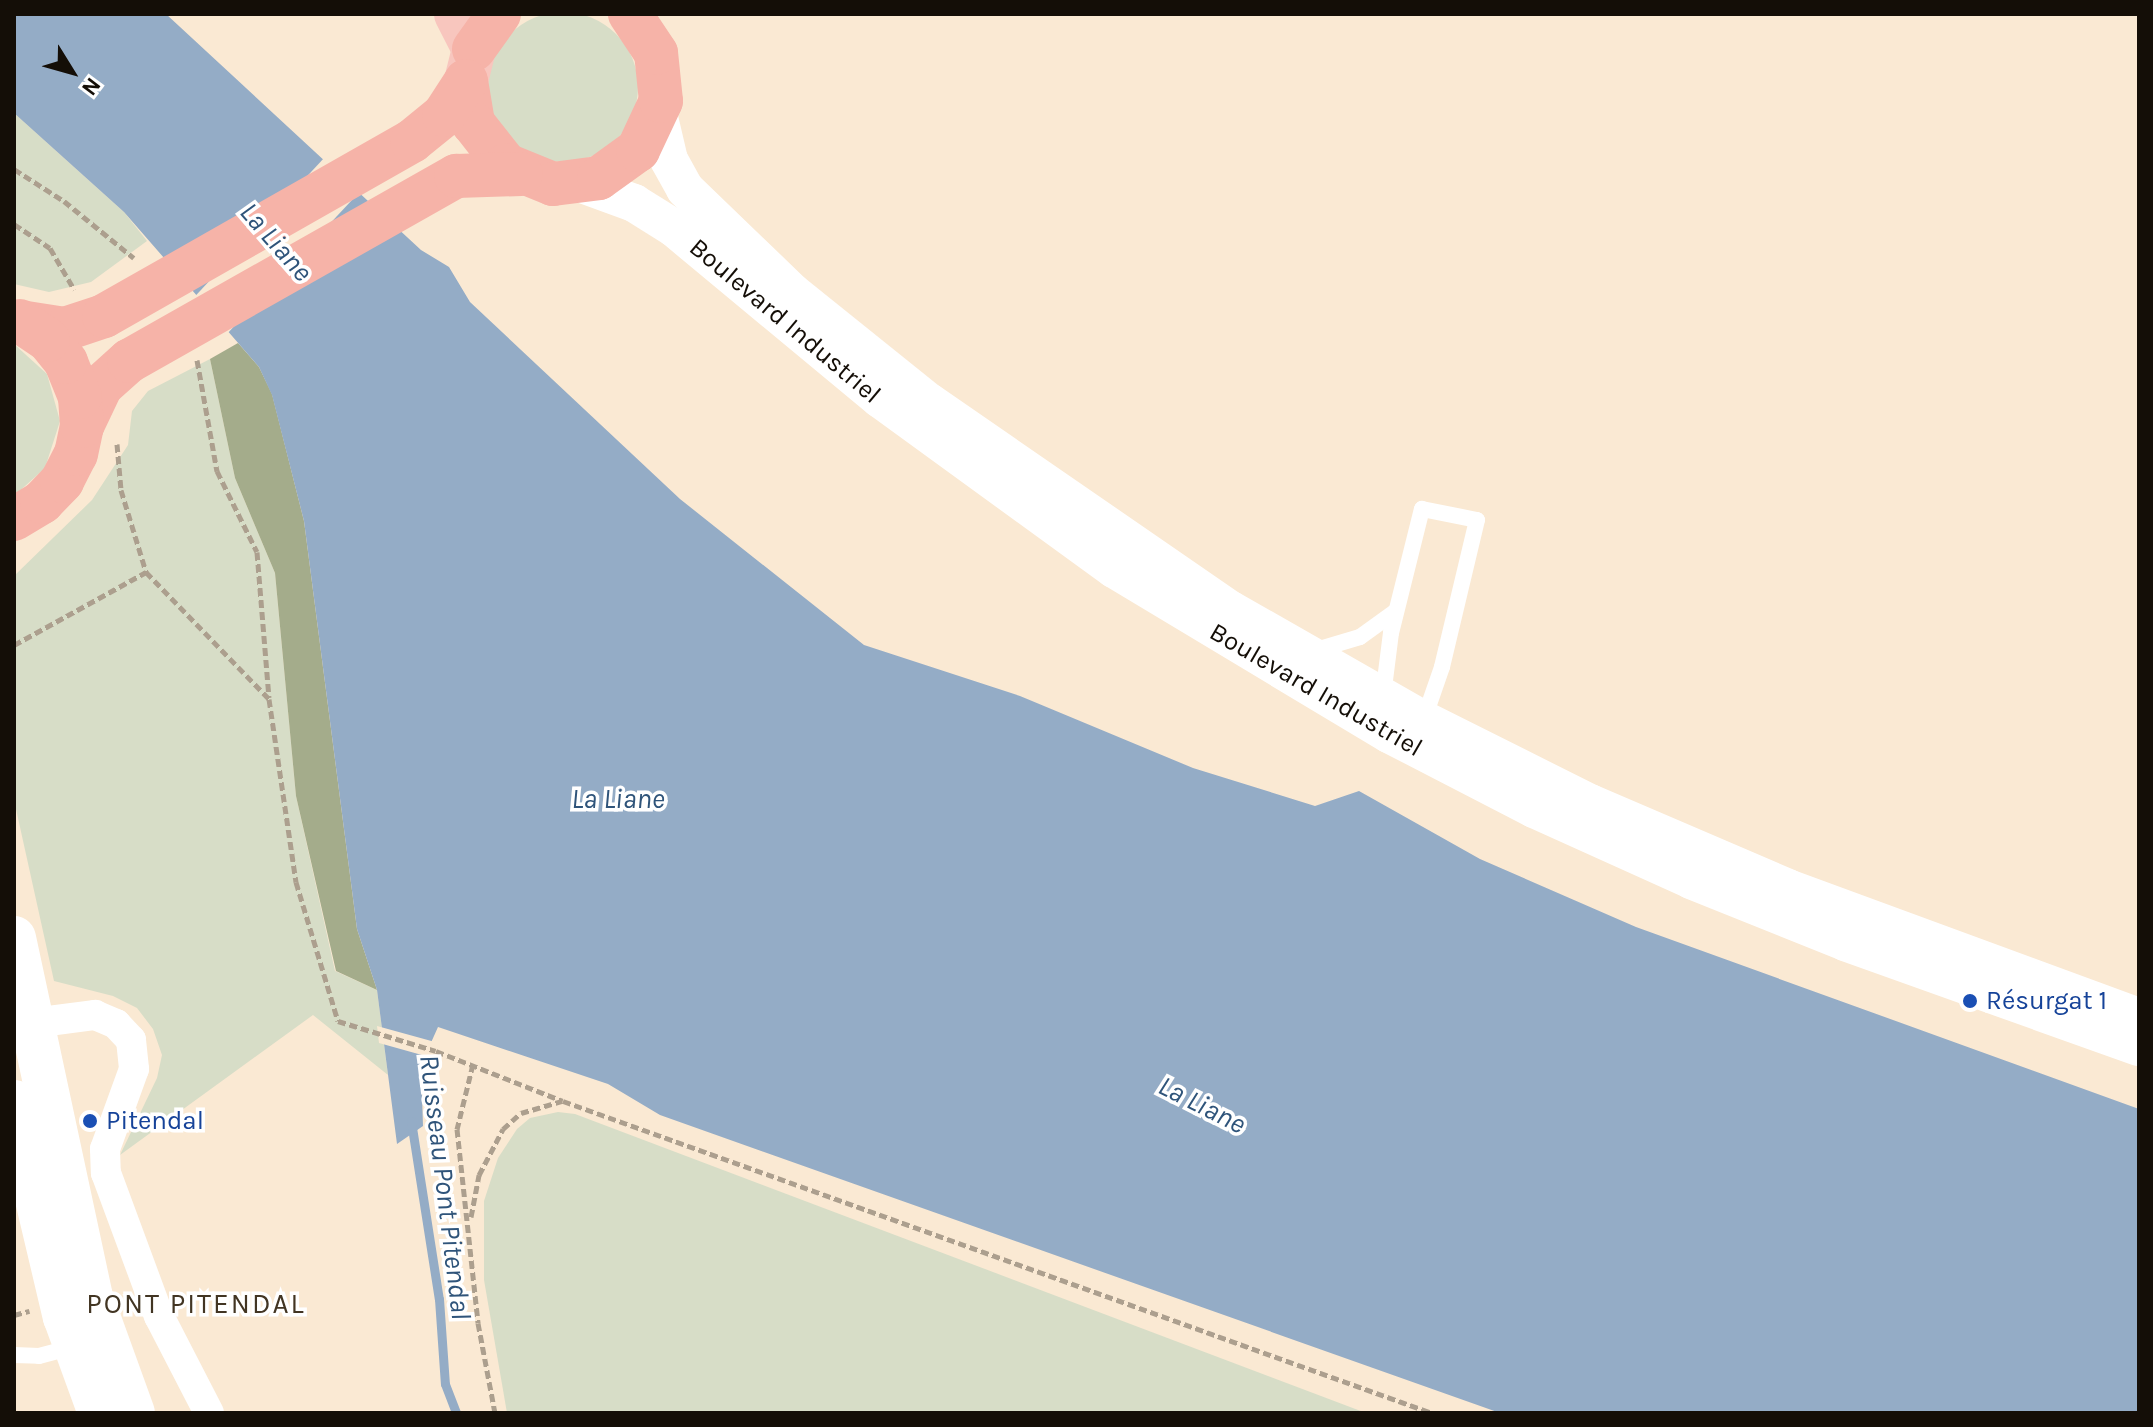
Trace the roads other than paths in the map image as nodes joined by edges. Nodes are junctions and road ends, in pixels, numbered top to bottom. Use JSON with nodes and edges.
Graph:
{"nodes":[{"id":1,"x":499,"y":14,"type":"edge"},
{"id":2,"x":630,"y":14,"type":"edge"},
{"id":3,"x":661,"y":33,"type":"edge"},
{"id":4,"x":465,"y":48,"type":"edge"},
{"id":5,"x":658,"y":113,"type":"junction"},
{"id":6,"x":521,"y":174,"type":"junction"},
{"id":7,"x":579,"y":183,"type":"junction"},
{"id":8,"x":20,"y":321,"type":"edge"},
{"id":9,"x":99,"y":429,"type":"junction"},
{"id":10,"x":15,"y":520,"type":"edge"},
{"id":11,"x":1396,"y":611,"type":"junction"},
{"id":12,"x":1302,"y":652,"type":"junction"},
{"id":13,"x":1401,"y":724,"type":"junction"},
{"id":14,"x":14,"y":938,"type":"edge"},
{"id":15,"x":2139,"y":1017,"type":"edge"},
{"id":16,"x":23,"y":1018,"type":"edge"},
{"id":17,"x":2139,"y":1047,"type":"edge"},
{"id":18,"x":14,"y":1102,"type":"edge"},
{"id":19,"x":73,"y":1347,"type":"junction"},
{"id":20,"x":14,"y":1355,"type":"edge"},
{"id":21,"x":100,"y":1413,"type":"edge"},
{"id":22,"x":133,"y":1413,"type":"edge"},
{"id":23,"x":209,"y":1413,"type":"edge"}],
"edges":[{"from":1,"to":4,"type":"highway"},
{"from":2,"to":3,"type":"highway"},
{"from":3,"to":5,"type":"highway"},
{"from":4,"to":6,"type":"highway"},
{"from":4,"to":8,"type":"highway"},
{"from":5,"to":7,"type":"highway"},
{"from":5,"to":12,"type":"street","name":"Boulevard Industriel"},
{"from":6,"to":7,"type":"highway"},
{"from":6,"to":9,"type":"highway"},
{"from":7,"to":13,"type":"street","name":"Boulevard Industriel"},
{"from":8,"to":9,"type":"highway"},
{"from":9,"to":10,"type":"highway"},
{"from":11,"to":12,"type":"lane"},
{"from":11,"to":13,"type":"lane"},
{"from":11,"to":13,"type":"lane"},
{"from":12,"to":13,"type":"street","name":"Boulevard Industriel"},
{"from":13,"to":15,"type":"street","name":"Boulevard Industriel"},
{"from":13,"to":17,"type":"street","name":"Boulevard Industriel"},
{"from":14,"to":16,"type":"main road"},
{"from":16,"to":22,"type":"main road"},
{"from":16,"to":23,"type":"street"},
{"from":18,"to":19,"type":"main road"},
{"from":19,"to":20,"type":"lane"},
{"from":19,"to":21,"type":"main road"}]}
